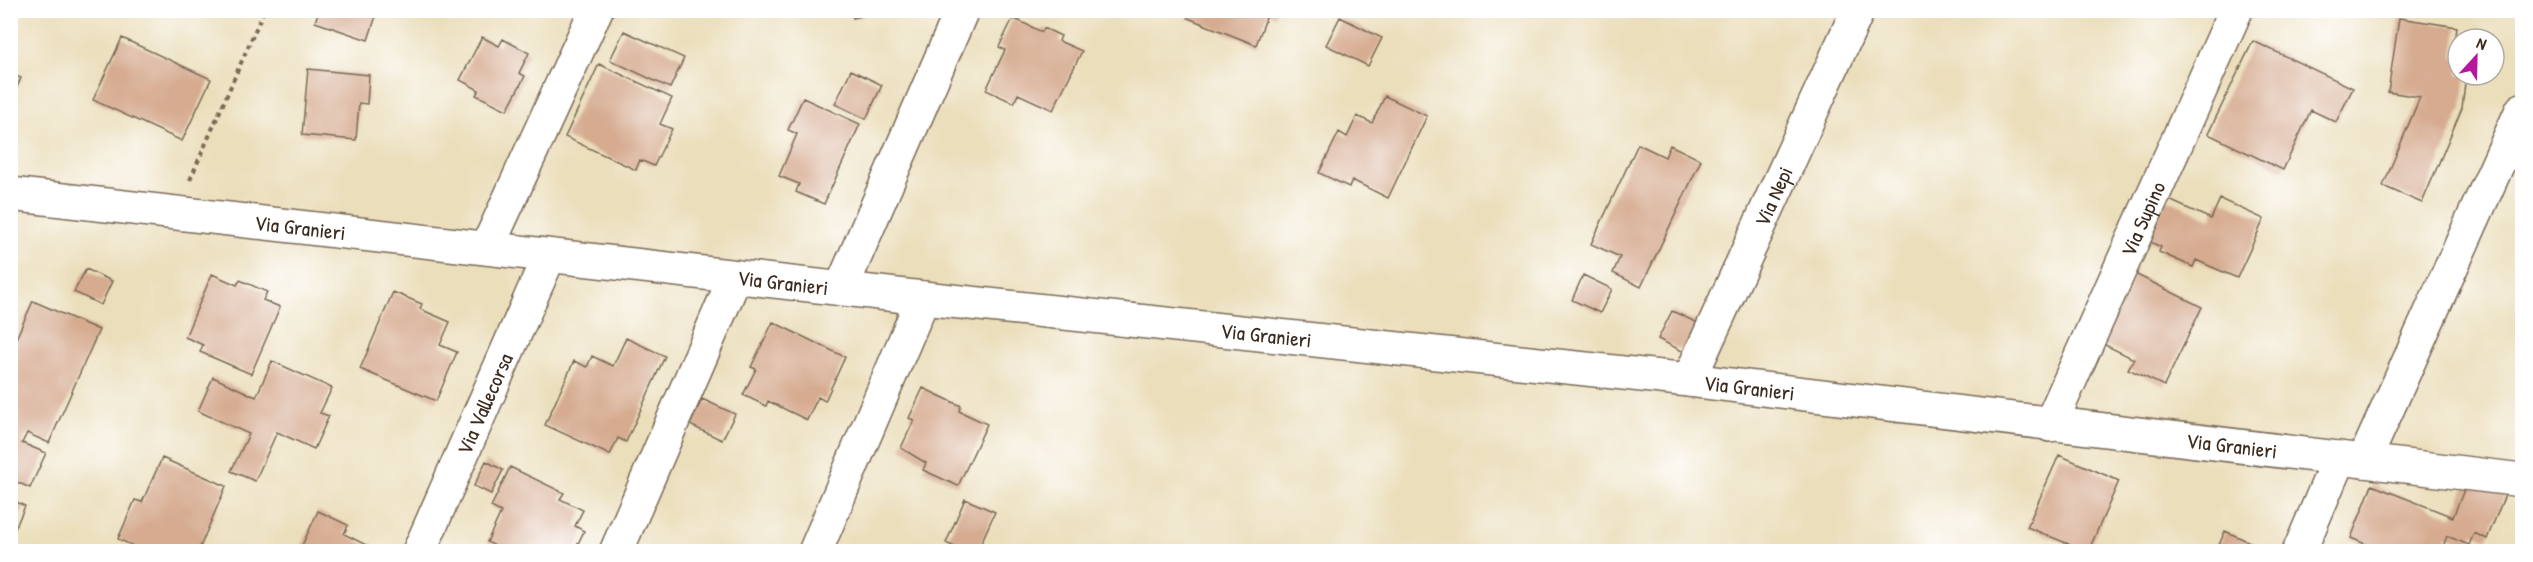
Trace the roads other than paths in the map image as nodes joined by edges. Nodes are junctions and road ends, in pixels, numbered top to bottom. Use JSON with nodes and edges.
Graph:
{"nodes":[{"id":1,"x":596,"y":10,"type":"edge"},
{"id":2,"x":962,"y":10,"type":"edge"},
{"id":3,"x":1858,"y":10,"type":"edge"},
{"id":4,"x":2236,"y":10,"type":"edge"},
{"id":5,"x":2523,"y":111,"type":"edge"},
{"id":6,"x":10,"y":194,"type":"edge"},
{"id":7,"x":487,"y":248,"type":"junction"},
{"id":8,"x":549,"y":256,"type":"junction"},
{"id":9,"x":735,"y":277,"type":"junction"},
{"id":10,"x":841,"y":289,"type":"junction"},
{"id":11,"x":923,"y":298,"type":"junction"},
{"id":12,"x":1689,"y":380,"type":"junction"},
{"id":13,"x":2050,"y":425,"type":"junction"},
{"id":14,"x":2351,"y":460,"type":"junction"},
{"id":15,"x":2523,"y":480,"type":"edge"},
{"id":16,"x":419,"y":552,"type":"edge"},
{"id":17,"x":616,"y":552,"type":"edge"},
{"id":18,"x":814,"y":552,"type":"edge"},
{"id":19,"x":2299,"y":552,"type":"edge"}],
"edges":[{"from":1,"to":7,"type":"street"},
{"from":2,"to":10,"type":"street"},
{"from":3,"to":12,"type":"street","name":"Via Nepi"},
{"from":4,"to":13,"type":"street","name":"Via Supino"},
{"from":5,"to":14,"type":"street"},
{"from":6,"to":7,"type":"street","name":"Via Granieri"},
{"from":7,"to":8,"type":"street","name":"Via Granieri"},
{"from":8,"to":9,"type":"street","name":"Via Granieri"},
{"from":8,"to":16,"type":"street","name":"Via Vallecorsa"},
{"from":9,"to":10,"type":"street","name":"Via Granieri"},
{"from":9,"to":17,"type":"street"},
{"from":10,"to":11,"type":"street","name":"Via Granieri"},
{"from":11,"to":12,"type":"street","name":"Via Granieri"},
{"from":11,"to":18,"type":"street"},
{"from":12,"to":13,"type":"street","name":"Via Granieri"},
{"from":13,"to":14,"type":"street","name":"Via Granieri"},
{"from":14,"to":15,"type":"street","name":"Via Granieri"},
{"from":14,"to":19,"type":"street"}]}
